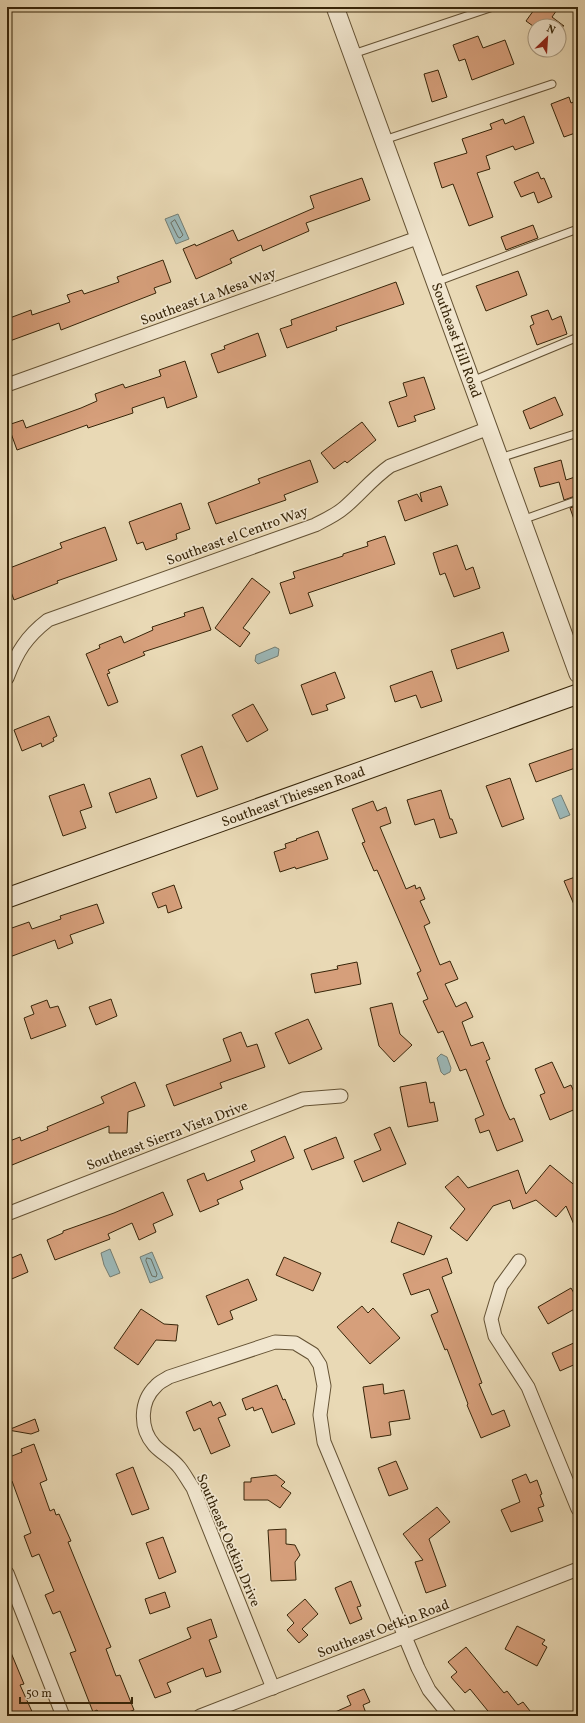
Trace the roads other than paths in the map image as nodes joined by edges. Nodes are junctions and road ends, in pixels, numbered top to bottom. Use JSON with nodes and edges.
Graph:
{"nodes":[{"id":1,"x":335,"y":7,"type":"edge"},
{"id":2,"x":493,"y":7,"type":"edge"},
{"id":3,"x":353,"y":54,"type":"junction"},
{"id":4,"x":552,"y":84,"type":"dead end"},
{"id":5,"x":384,"y":140,"type":"junction"},
{"id":6,"x":575,"y":230,"type":"dead end"},
{"id":7,"x":420,"y":237,"type":"junction"},
{"id":8,"x":435,"y":282,"type":"junction"},
{"id":9,"x":578,"y":337,"type":"edge"},
{"id":10,"x":472,"y":381,"type":"junction"},
{"id":11,"x":7,"y":385,"type":"edge"},
{"id":12,"x":489,"y":428,"type":"junction"},
{"id":13,"x":578,"y":433,"type":"edge"},
{"id":14,"x":500,"y":458,"type":"junction"},
{"id":15,"x":578,"y":500,"type":"edge"},
{"id":16,"x":522,"y":520,"type":"junction"},
{"id":17,"x":578,"y":674,"type":"edge"},
{"id":18,"x":7,"y":678,"type":"edge"},
{"id":19,"x":578,"y":694,"type":"edge"},
{"id":20,"x":7,"y":898,"type":"edge"},
{"id":21,"x":341,"y":1096,"type":"dead end"},
{"id":22,"x":7,"y":1214,"type":"edge"},
{"id":23,"x":519,"y":1261,"type":"dead end"},
{"id":24,"x":578,"y":1509,"type":"edge"},
{"id":25,"x":578,"y":1569,"type":"edge"},
{"id":26,"x":7,"y":1573,"type":"edge"},
{"id":27,"x":405,"y":1638,"type":"junction"},
{"id":28,"x":273,"y":1688,"type":"junction"},
{"id":29,"x":63,"y":1716,"type":"edge"},
{"id":30,"x":202,"y":1716,"type":"edge"},
{"id":31,"x":450,"y":1716,"type":"edge"}],
"edges":[{"from":1,"to":3,"type":"street","name":"Southeast Hill Road"},
{"from":2,"to":3,"type":"lane"},
{"from":3,"to":5,"type":"street","name":"Southeast Hill Road"},
{"from":4,"to":5,"type":"lane"},
{"from":5,"to":7,"type":"street","name":"Southeast Hill Road"},
{"from":6,"to":8,"type":"lane"},
{"from":7,"to":8,"type":"street","name":"Southeast Hill Road"},
{"from":7,"to":11,"type":"street","name":"Southeast La Mesa Way"},
{"from":8,"to":10,"type":"street","name":"Southeast Hill Road"},
{"from":9,"to":10,"type":"lane"},
{"from":10,"to":12,"type":"street","name":"Southeast Hill Road"},
{"from":12,"to":14,"type":"street","name":"Southeast Hill Road"},
{"from":12,"to":18,"type":"street","name":"Southeast el Centro Way"},
{"from":13,"to":14,"type":"lane"},
{"from":14,"to":16,"type":"street","name":"Southeast Hill Road"},
{"from":15,"to":16,"type":"lane"},
{"from":16,"to":17,"type":"street","name":"Southeast Hill Road"},
{"from":19,"to":20,"type":"main road","name":"Southeast Thiessen Road"},
{"from":21,"to":22,"type":"street","name":"Southeast Sierra Vista Drive"},
{"from":23,"to":24,"type":"street"},
{"from":25,"to":27,"type":"street","name":"Southeast Oetkin Road"},
{"from":26,"to":29,"type":"street"},
{"from":27,"to":28,"type":"street","name":"Southeast Oetkin Road"},
{"from":27,"to":28,"type":"street","name":"Southeast Oetkin Drive"},
{"from":27,"to":31,"type":"street","name":"Southeast Oetkin Drive"},
{"from":28,"to":30,"type":"street","name":"Southeast Oetkin Road"}]}
